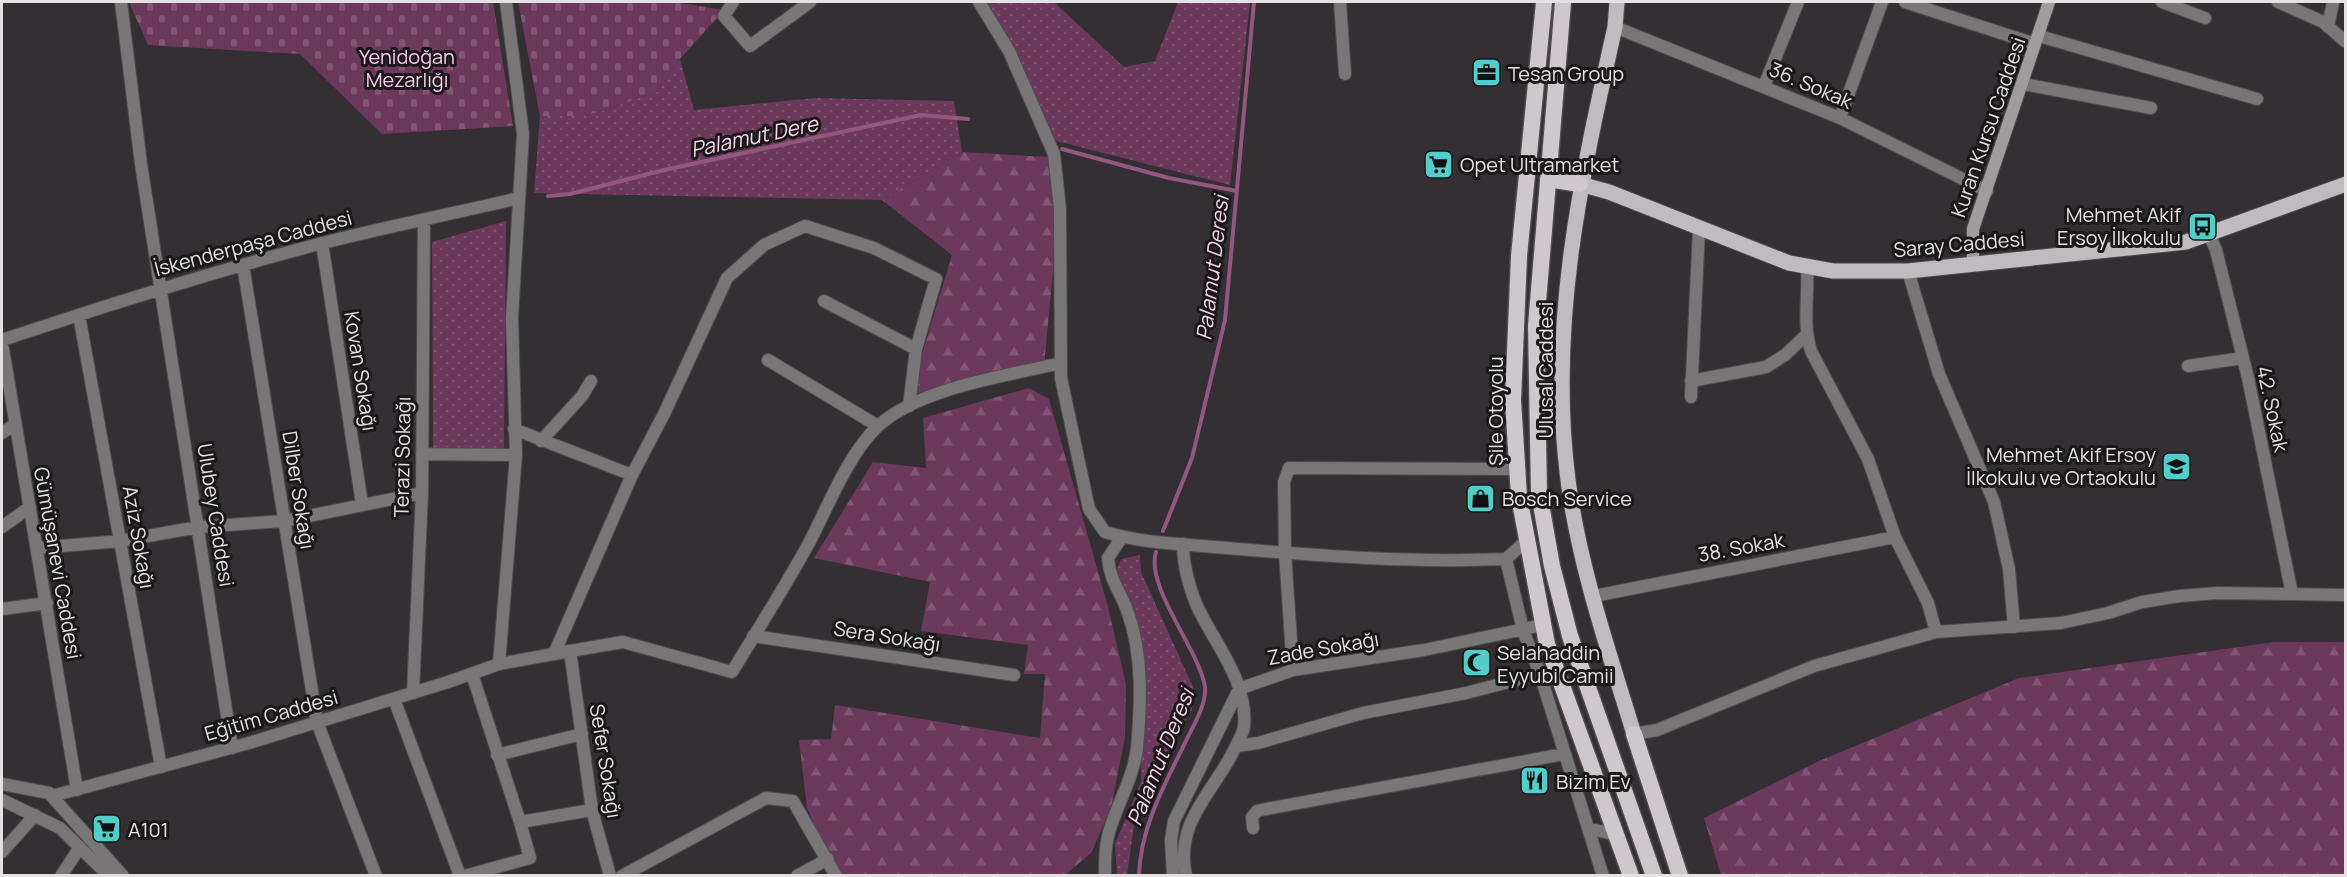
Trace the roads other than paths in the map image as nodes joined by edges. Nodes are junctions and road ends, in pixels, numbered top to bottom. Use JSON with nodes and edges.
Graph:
{"nodes":[{"id":1,"x":122,"y":2,"type":"edge"},
{"id":2,"x":506,"y":2,"type":"edge"},
{"id":3,"x":733,"y":2,"type":"edge"},
{"id":4,"x":810,"y":2,"type":"edge"},
{"id":5,"x":979,"y":2,"type":"edge"},
{"id":6,"x":1340,"y":2,"type":"edge"},
{"id":7,"x":1544,"y":2,"type":"edge"},
{"id":8,"x":1563,"y":2,"type":"edge"},
{"id":9,"x":1617,"y":2,"type":"edge"},
{"id":10,"x":1798,"y":2,"type":"edge"},
{"id":11,"x":1882,"y":2,"type":"edge"},
{"id":12,"x":1905,"y":2,"type":"edge"},
{"id":13,"x":1945,"y":2,"type":"edge"},
{"id":14,"x":2049,"y":2,"type":"edge"},
{"id":15,"x":2162,"y":2,"type":"edge"},
{"id":16,"x":2278,"y":2,"type":"edge"},
{"id":17,"x":2332,"y":2,"type":"edge"},
{"id":18,"x":1941,"y":15,"type":"junction"},
{"id":19,"x":2205,"y":18,"type":"dead end"},
{"id":20,"x":1614,"y":27,"type":"junction"},
{"id":21,"x":2328,"y":27,"type":"junction"},
{"id":22,"x":2037,"y":40,"type":"junction"},
{"id":23,"x":2346,"y":42,"type":"edge"},
{"id":24,"x":1345,"y":74,"type":"dead end"},
{"id":25,"x":2023,"y":84,"type":"junction"},
{"id":26,"x":1764,"y":86,"type":"junction"},
{"id":27,"x":2257,"y":99,"type":"dead end"},
{"id":28,"x":2151,"y":108,"type":"dead end"},
{"id":29,"x":1840,"y":118,"type":"junction"},
{"id":30,"x":1548,"y":179,"type":"junction"},
{"id":31,"x":1580,"y":184,"type":"junction"},
{"id":32,"x":2346,"y":184,"type":"edge"},
{"id":33,"x":1987,"y":191,"type":"junction"},
{"id":34,"x":519,"y":198,"type":"junction"},
{"id":35,"x":424,"y":220,"type":"junction"},
{"id":36,"x":1699,"y":229,"type":"junction"},
{"id":37,"x":2209,"y":235,"type":"junction"},
{"id":38,"x":322,"y":243,"type":"junction"},
{"id":39,"x":243,"y":265,"type":"junction"},
{"id":40,"x":1973,"y":265,"type":"junction"},
{"id":41,"x":1807,"y":266,"type":"junction"},
{"id":42,"x":1908,"y":271,"type":"junction"},
{"id":43,"x":162,"y":287,"type":"junction"},
{"id":44,"x":824,"y":301,"type":"dead end"},
{"id":45,"x":79,"y":315,"type":"junction"},
{"id":46,"x":1806,"y":335,"type":"junction"},
{"id":47,"x":2,"y":341,"type":"edge"},
{"id":48,"x":916,"y":349,"type":"junction"},
{"id":49,"x":2242,"y":358,"type":"junction"},
{"id":50,"x":768,"y":360,"type":"dead end"},
{"id":51,"x":1062,"y":363,"type":"junction"},
{"id":52,"x":2188,"y":366,"type":"dead end"},
{"id":53,"x":591,"y":381,"type":"dead end"},
{"id":54,"x":1691,"y":381,"type":"junction"},
{"id":55,"x":1691,"y":397,"type":"dead end"},
{"id":56,"x":909,"y":406,"type":"junction"},
{"id":57,"x":14,"y":425,"type":"junction"},
{"id":58,"x":878,"y":426,"type":"junction"},
{"id":59,"x":514,"y":429,"type":"junction"},
{"id":60,"x":2,"y":433,"type":"edge"},
{"id":61,"x":541,"y":441,"type":"junction"},
{"id":62,"x":422,"y":454,"type":"junction"},
{"id":63,"x":516,"y":455,"type":"junction"},
{"id":64,"x":1516,"y":469,"type":"junction"},
{"id":65,"x":632,"y":475,"type":"junction"},
{"id":66,"x":422,"y":493,"type":"junction"},
{"id":67,"x":362,"y":504,"type":"junction"},
{"id":68,"x":30,"y":507,"type":"junction"},
{"id":69,"x":284,"y":521,"type":"junction"},
{"id":70,"x":2,"y":527,"type":"edge"},
{"id":71,"x":198,"y":527,"type":"junction"},
{"id":72,"x":1122,"y":537,"type":"junction"},
{"id":73,"x":1895,"y":537,"type":"junction"},
{"id":74,"x":1526,"y":541,"type":"junction"},
{"id":75,"x":120,"y":542,"type":"junction"},
{"id":76,"x":1183,"y":544,"type":"junction"},
{"id":77,"x":38,"y":548,"type":"junction"},
{"id":78,"x":1285,"y":553,"type":"junction"},
{"id":79,"x":1506,"y":560,"type":"junction"},
{"id":80,"x":2292,"y":594,"type":"junction"},
{"id":81,"x":2346,"y":595,"type":"edge"},
{"id":82,"x":1594,"y":596,"type":"junction"},
{"id":83,"x":47,"y":603,"type":"junction"},
{"id":84,"x":2,"y":609,"type":"edge"},
{"id":85,"x":1544,"y":625,"type":"junction"},
{"id":86,"x":2014,"y":627,"type":"junction"},
{"id":87,"x":1522,"y":630,"type":"junction"},
{"id":88,"x":1936,"y":632,"type":"junction"},
{"id":89,"x":753,"y":636,"type":"junction"},
{"id":90,"x":570,"y":651,"type":"junction"},
{"id":91,"x":554,"y":654,"type":"junction"},
{"id":92,"x":499,"y":664,"type":"junction"},
{"id":93,"x":1293,"y":670,"type":"junction"},
{"id":94,"x":1557,"y":670,"type":"junction"},
{"id":95,"x":472,"y":674,"type":"junction"},
{"id":96,"x":1540,"y":674,"type":"junction"},
{"id":97,"x":1014,"y":675,"type":"dead end"},
{"id":98,"x":1239,"y":689,"type":"junction"},
{"id":99,"x":413,"y":693,"type":"junction"},
{"id":100,"x":394,"y":699,"type":"junction"},
{"id":101,"x":317,"y":722,"type":"junction"},
{"id":102,"x":582,"y":734,"type":"junction"},
{"id":103,"x":1634,"y":734,"type":"junction"},
{"id":104,"x":1236,"y":746,"type":"junction"},
{"id":105,"x":232,"y":748,"type":"junction"},
{"id":106,"x":1564,"y":754,"type":"junction"},
{"id":107,"x":497,"y":755,"type":"junction"},
{"id":108,"x":161,"y":767,"type":"junction"},
{"id":109,"x":2,"y":784,"type":"edge"},
{"id":110,"x":76,"y":790,"type":"junction"},
{"id":111,"x":37,"y":793,"type":"junction"},
{"id":112,"x":52,"y":796,"type":"junction"},
{"id":113,"x":2,"y":800,"type":"edge"},
{"id":114,"x":592,"y":810,"type":"junction"},
{"id":115,"x":35,"y":815,"type":"junction"},
{"id":116,"x":520,"y":822,"type":"junction"},
{"id":117,"x":1253,"y":828,"type":"dead end"},
{"id":118,"x":1588,"y":828,"type":"junction"},
{"id":119,"x":1616,"y":835,"type":"junction"},
{"id":120,"x":80,"y":847,"type":"junction"},
{"id":121,"x":2,"y":852,"type":"edge"},
{"id":122,"x":828,"y":859,"type":"junction"},
{"id":123,"x":61,"y":876,"type":"edge"},
{"id":124,"x":109,"y":876,"type":"edge"},
{"id":125,"x":123,"y":876,"type":"edge"},
{"id":126,"x":376,"y":876,"type":"edge"},
{"id":127,"x":462,"y":876,"type":"edge"},
{"id":128,"x":610,"y":876,"type":"edge"},
{"id":129,"x":622,"y":876,"type":"edge"},
{"id":130,"x":797,"y":876,"type":"edge"},
{"id":131,"x":836,"y":876,"type":"edge"},
{"id":132,"x":1105,"y":876,"type":"edge"},
{"id":133,"x":1173,"y":876,"type":"edge"},
{"id":134,"x":1186,"y":876,"type":"edge"},
{"id":135,"x":1603,"y":876,"type":"edge"},
{"id":136,"x":1631,"y":876,"type":"edge"},
{"id":137,"x":1654,"y":876,"type":"edge"},
{"id":138,"x":1680,"y":876,"type":"edge"}],
"edges":[{"from":1,"to":43,"type":"street","name":"Ulubey Caddesi"},
{"from":2,"to":34,"type":"street"},
{"from":3,"to":4,"type":"street"},
{"from":5,"to":51,"type":"street"},
{"from":6,"to":24,"type":"street"},
{"from":7,"to":64,"type":"highway","name":"Şile Otoyolu"},
{"from":8,"to":30,"type":"highway"},
{"from":9,"to":20,"type":"main road","name":"Ulusal Caddesi"},
{"from":10,"to":26,"type":"street"},
{"from":11,"to":29,"type":"street"},
{"from":12,"to":18,"type":"street"},
{"from":13,"to":18,"type":"street"},
{"from":14,"to":22,"type":"main road","name":"Kuran Kursu Caddesi"},
{"from":15,"to":19,"type":"street"},
{"from":16,"to":21,"type":"street"},
{"from":17,"to":21,"type":"street"},
{"from":18,"to":22,"type":"street"},
{"from":20,"to":26,"type":"street","name":"36. Sokak"},
{"from":20,"to":31,"type":"main road","name":"Ulusal Caddesi"},
{"from":21,"to":23,"type":"street"},
{"from":22,"to":25,"type":"main road","name":"Kuran Kursu Caddesi"},
{"from":22,"to":27,"type":"street"},
{"from":25,"to":28,"type":"street"},
{"from":25,"to":33,"type":"main road","name":"Kuran Kursu Caddesi"},
{"from":26,"to":29,"type":"street","name":"36. Sokak"},
{"from":29,"to":33,"type":"street","name":"36. Sokak"},
{"from":30,"to":31,"type":"highway"},
{"from":30,"to":137,"type":"highway"},
{"from":31,"to":36,"type":"main road","name":"Saray Caddesi"},
{"from":31,"to":82,"type":"main road","name":"Ulusal Caddesi"},
{"from":32,"to":37,"type":"main road","name":"Saray Caddesi"},
{"from":33,"to":40,"type":"main road","name":"Kuran Kursu Caddesi"},
{"from":34,"to":35,"type":"street","name":"İskenderpaşa Caddesi"},
{"from":34,"to":59,"type":"street"},
{"from":35,"to":38,"type":"street","name":"İskenderpaşa Caddesi"},
{"from":35,"to":62,"type":"street","name":"Terazi Sokağı"},
{"from":36,"to":41,"type":"main road","name":"Saray Caddesi"},
{"from":36,"to":54,"type":"street"},
{"from":37,"to":40,"type":"main road","name":"Saray Caddesi"},
{"from":37,"to":49,"type":"street","name":"42. Sokak"},
{"from":38,"to":39,"type":"street","name":"İskenderpaşa Caddesi"},
{"from":38,"to":67,"type":"street","name":"Kovan Sokağı"},
{"from":39,"to":43,"type":"street","name":"İskenderpaşa Caddesi"},
{"from":39,"to":69,"type":"street","name":"Dilber Sokağı"},
{"from":40,"to":42,"type":"main road","name":"Saray Caddesi"},
{"from":41,"to":42,"type":"main road","name":"Saray Caddesi"},
{"from":41,"to":46,"type":"street"},
{"from":42,"to":86,"type":"street"},
{"from":43,"to":45,"type":"street","name":"İskenderpaşa Caddesi"},
{"from":43,"to":71,"type":"street","name":"Ulubey Caddesi"},
{"from":44,"to":48,"type":"street"},
{"from":45,"to":47,"type":"street","name":"İskenderpaşa Caddesi"},
{"from":45,"to":75,"type":"street","name":"Aziz Sokağı"},
{"from":46,"to":54,"type":"street"},
{"from":46,"to":73,"type":"street"},
{"from":47,"to":57,"type":"street","name":"Gümüşanevi Caddesi"},
{"from":48,"to":56,"type":"street"},
{"from":48,"to":65,"type":"street"},
{"from":49,"to":52,"type":"street"},
{"from":49,"to":80,"type":"street","name":"42. Sokak"},
{"from":50,"to":58,"type":"street"},
{"from":51,"to":56,"type":"street"},
{"from":51,"to":72,"type":"street"},
{"from":53,"to":61,"type":"street"},
{"from":54,"to":55,"type":"street"},
{"from":56,"to":58,"type":"street"},
{"from":57,"to":60,"type":"street"},
{"from":57,"to":68,"type":"street","name":"Gümüşanevi Caddesi"},
{"from":58,"to":89,"type":"street"},
{"from":59,"to":61,"type":"street"},
{"from":59,"to":63,"type":"street"},
{"from":61,"to":65,"type":"street"},
{"from":62,"to":63,"type":"street"},
{"from":62,"to":66,"type":"street","name":"Terazi Sokağı"},
{"from":63,"to":92,"type":"street"},
{"from":64,"to":74,"type":"highway","name":"Şile Otoyolu"},
{"from":64,"to":78,"type":"street"},
{"from":65,"to":91,"type":"street"},
{"from":66,"to":67,"type":"street"},
{"from":66,"to":99,"type":"street","name":"Terazi Sokağı"},
{"from":67,"to":69,"type":"street"},
{"from":68,"to":70,"type":"street"},
{"from":68,"to":77,"type":"street","name":"Gümüşanevi Caddesi"},
{"from":69,"to":71,"type":"street"},
{"from":69,"to":101,"type":"street","name":"Dilber Sokağı"},
{"from":71,"to":75,"type":"street"},
{"from":71,"to":105,"type":"street","name":"Ulubey Caddesi"},
{"from":72,"to":76,"type":"street"},
{"from":72,"to":132,"type":"street"},
{"from":73,"to":82,"type":"street","name":"38. Sokak"},
{"from":73,"to":88,"type":"street"},
{"from":74,"to":79,"type":"street"},
{"from":74,"to":85,"type":"highway","name":"Şile Otoyolu"},
{"from":75,"to":77,"type":"street"},
{"from":75,"to":108,"type":"street","name":"Aziz Sokağı"},
{"from":76,"to":78,"type":"street"},
{"from":76,"to":98,"type":"street"},
{"from":77,"to":83,"type":"street","name":"Gümüşanevi Caddesi"},
{"from":78,"to":79,"type":"street"},
{"from":78,"to":93,"type":"street"},
{"from":79,"to":87,"type":"street"},
{"from":80,"to":81,"type":"street"},
{"from":80,"to":86,"type":"street"},
{"from":82,"to":103,"type":"main road","name":"Ulusal Caddesi"},
{"from":83,"to":84,"type":"street"},
{"from":83,"to":110,"type":"street","name":"Gümüşanevi Caddesi"},
{"from":85,"to":87,"type":"street","name":"Zade Sokağı"},
{"from":85,"to":94,"type":"highway","name":"Şile Otoyolu"},
{"from":86,"to":88,"type":"street"},
{"from":87,"to":93,"type":"street","name":"Zade Sokağı"},
{"from":87,"to":96,"type":"street"},
{"from":88,"to":103,"type":"street"},
{"from":89,"to":90,"type":"street","name":"Eğitim Caddesi"},
{"from":89,"to":97,"type":"street","name":"Sera Sokağı"},
{"from":90,"to":91,"type":"street","name":"Eğitim Caddesi"},
{"from":90,"to":102,"type":"street","name":"Sefer Sokağı"},
{"from":91,"to":92,"type":"street","name":"Eğitim Caddesi"},
{"from":92,"to":95,"type":"street","name":"Eğitim Caddesi"},
{"from":93,"to":98,"type":"street","name":"Zade Sokağı"},
{"from":94,"to":96,"type":"street"},
{"from":94,"to":119,"type":"highway","name":"Şile Otoyolu"},
{"from":95,"to":99,"type":"street","name":"Eğitim Caddesi"},
{"from":95,"to":107,"type":"street"},
{"from":96,"to":104,"type":"street"},
{"from":96,"to":106,"type":"street"},
{"from":98,"to":104,"type":"street"},
{"from":98,"to":133,"type":"street"},
{"from":99,"to":100,"type":"street","name":"Eğitim Caddesi"},
{"from":100,"to":101,"type":"street","name":"Eğitim Caddesi"},
{"from":100,"to":127,"type":"street"},
{"from":101,"to":105,"type":"street","name":"Eğitim Caddesi"},
{"from":101,"to":126,"type":"street","name":"Dilber Sokağı"},
{"from":102,"to":107,"type":"street"},
{"from":102,"to":114,"type":"street","name":"Sefer Sokağı"},
{"from":103,"to":138,"type":"highway"},
{"from":104,"to":134,"type":"street"},
{"from":105,"to":108,"type":"street","name":"Eğitim Caddesi"},
{"from":106,"to":117,"type":"street"},
{"from":106,"to":118,"type":"street"},
{"from":107,"to":116,"type":"street"},
{"from":108,"to":110,"type":"street","name":"Eğitim Caddesi"},
{"from":109,"to":111,"type":"street"},
{"from":110,"to":112,"type":"street","name":"Eğitim Caddesi"},
{"from":111,"to":112,"type":"street"},
{"from":111,"to":115,"type":"street"},
{"from":112,"to":115,"type":"street"},
{"from":112,"to":125,"type":"street"},
{"from":113,"to":115,"type":"street"},
{"from":114,"to":116,"type":"street"},
{"from":114,"to":128,"type":"street","name":"Sefer Sokağı"},
{"from":115,"to":120,"type":"street"},
{"from":115,"to":121,"type":"street"},
{"from":116,"to":127,"type":"street"},
{"from":118,"to":119,"type":"street"},
{"from":118,"to":135,"type":"street"},
{"from":119,"to":136,"type":"highway","name":"Şile Otoyolu"},
{"from":120,"to":123,"type":"street"},
{"from":120,"to":124,"type":"street"},
{"from":122,"to":129,"type":"street"},
{"from":122,"to":130,"type":"street"},
{"from":122,"to":131,"type":"street"}]}
